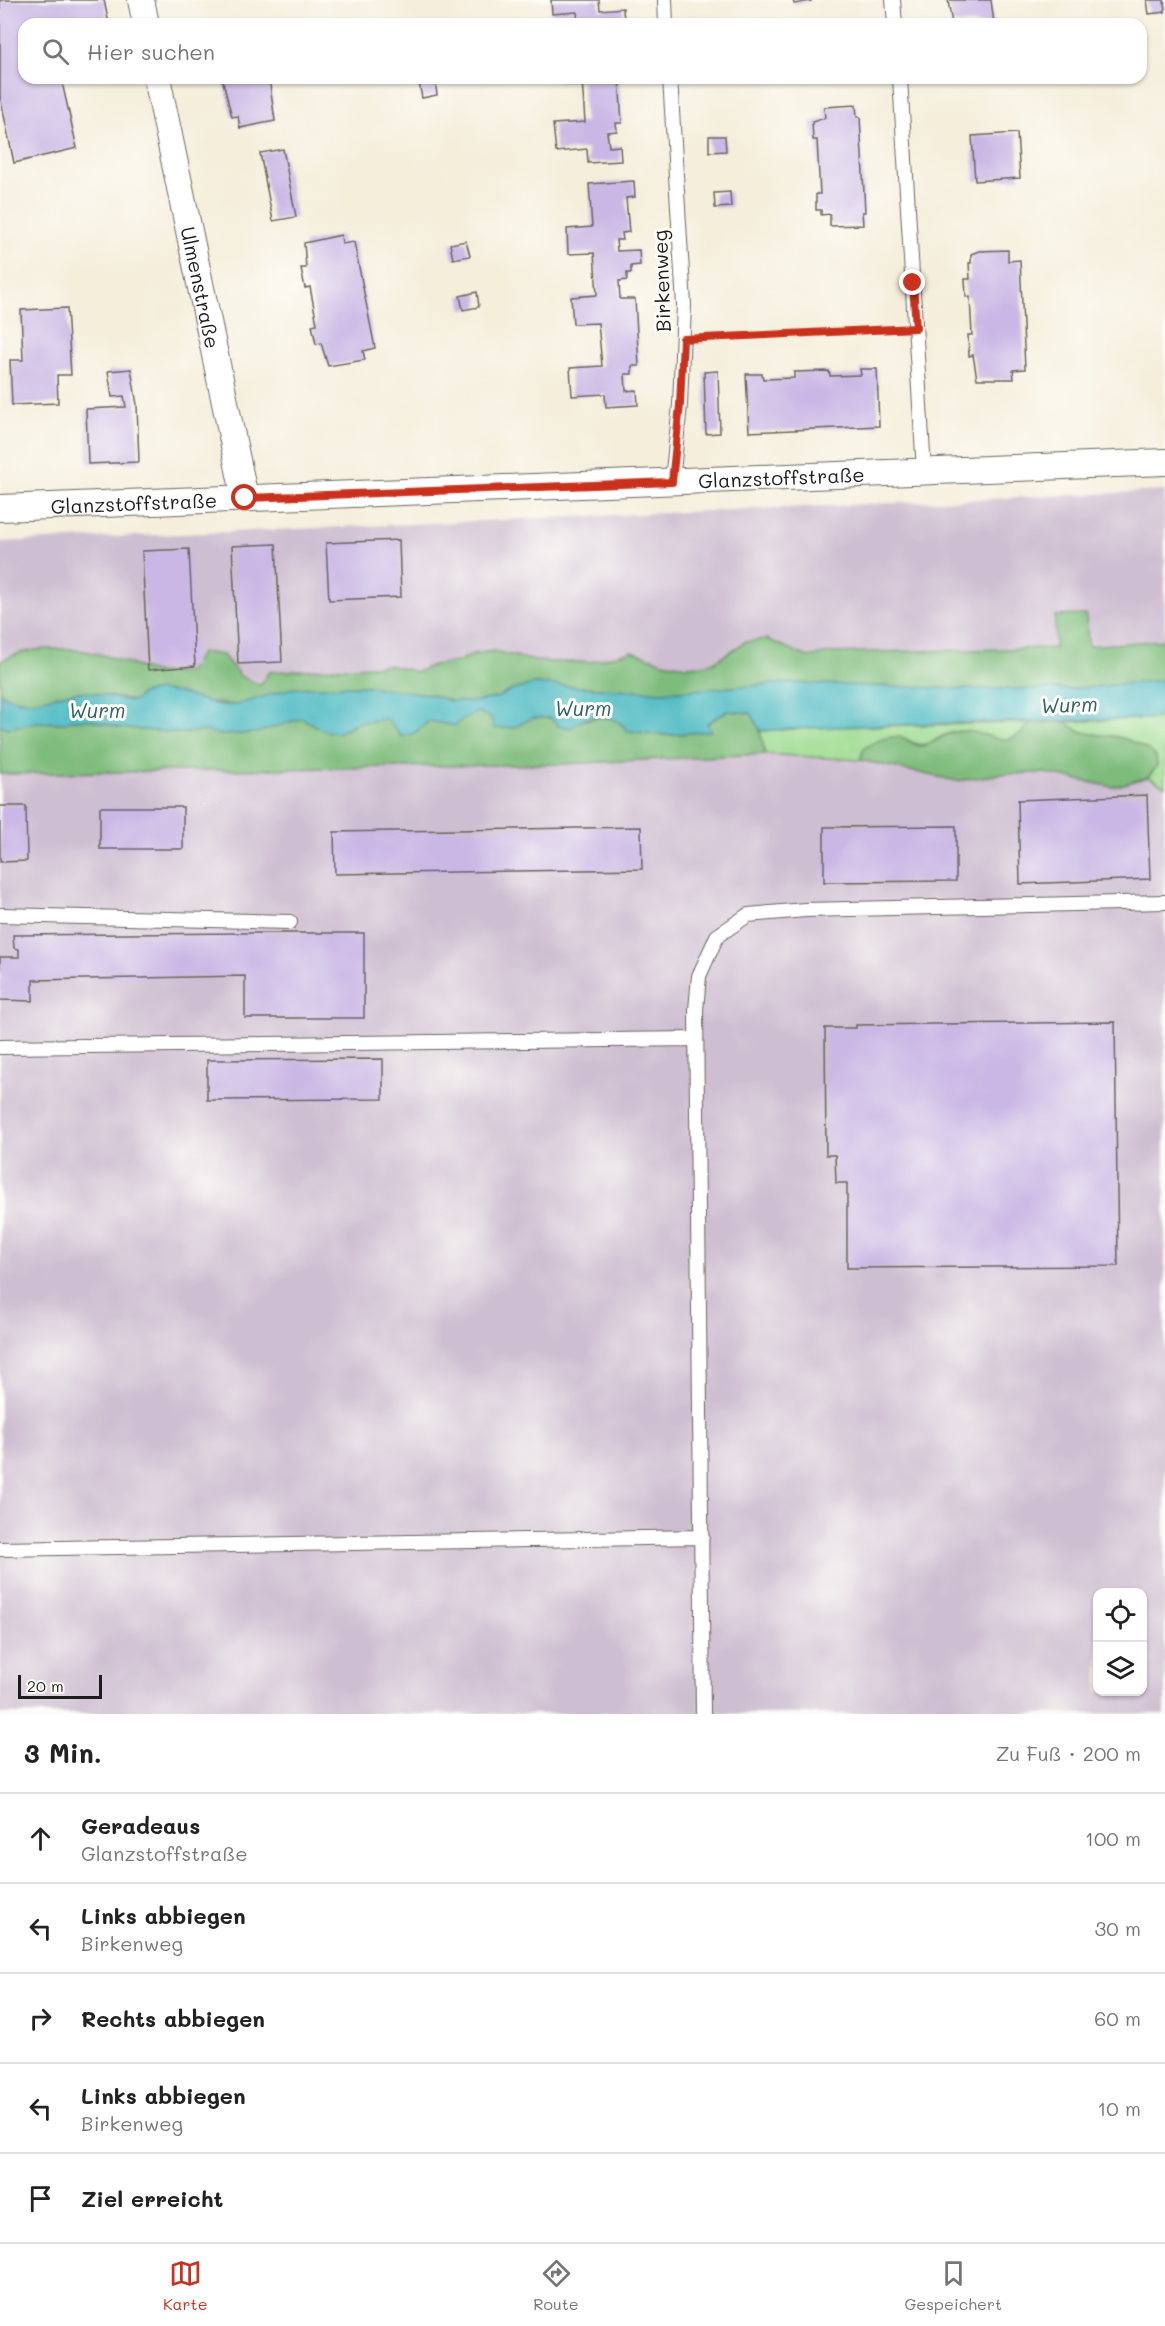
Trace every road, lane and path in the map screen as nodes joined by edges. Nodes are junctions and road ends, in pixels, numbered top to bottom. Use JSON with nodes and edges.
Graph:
{"nodes":[{"id":1,"x":141,"y":0,"type":"edge"},
{"id":2,"x":664,"y":0,"type":"edge"},
{"id":3,"x":893,"y":0,"type":"edge"},
{"id":4,"x":145,"y":18,"type":"edge"},
{"id":5,"x":666,"y":18,"type":"edge"},
{"id":6,"x":894,"y":18,"type":"edge"},
{"id":7,"x":158,"y":84,"type":"edge"},
{"id":8,"x":670,"y":84,"type":"edge"},
{"id":9,"x":900,"y":84,"type":"edge"},
{"id":10,"x":916,"y":328,"type":"junction"},
{"id":11,"x":683,"y":339,"type":"junction"},
{"id":12,"x":1165,"y":462,"type":"edge"},
{"id":13,"x":924,"y":471,"type":"junction"},
{"id":14,"x":672,"y":482,"type":"junction"},
{"id":15,"x":245,"y":498,"type":"junction"},
{"id":16,"x":0,"y":508,"type":"edge"},
{"id":17,"x":1165,"y":902,"type":"edge"},
{"id":18,"x":0,"y":915,"type":"edge"},
{"id":19,"x":290,"y":922,"type":"dead end"},
{"id":20,"x":696,"y":1039,"type":"junction"},
{"id":21,"x":0,"y":1047,"type":"edge"},
{"id":22,"x":702,"y":1537,"type":"junction"},
{"id":23,"x":0,"y":1548,"type":"edge"},
{"id":24,"x":703,"y":1714,"type":"edge"}],
"edges":[{"from":1,"to":4,"type":"street"},
{"from":2,"to":5,"type":"lane"},
{"from":3,"to":6,"type":"lane"},
{"from":7,"to":15,"type":"street","name":"Ulmenstraße"},
{"from":8,"to":11,"type":"lane","name":"Birkenweg"},
{"from":9,"to":10,"type":"lane"},
{"from":10,"to":11,"type":"path"},
{"from":10,"to":13,"type":"lane"},
{"from":11,"to":14,"type":"lane","name":"Birkenweg"},
{"from":12,"to":13,"type":"street","name":"Glanzstoffstraße"},
{"from":13,"to":14,"type":"street","name":"Glanzstoffstraße"},
{"from":14,"to":15,"type":"street","name":"Glanzstoffstraße"},
{"from":15,"to":16,"type":"street","name":"Glanzstoffstraße"},
{"from":17,"to":20,"type":"lane"},
{"from":18,"to":19,"type":"lane"},
{"from":20,"to":21,"type":"lane"},
{"from":20,"to":22,"type":"lane"},
{"from":22,"to":23,"type":"lane"},
{"from":22,"to":24,"type":"lane"}]}
